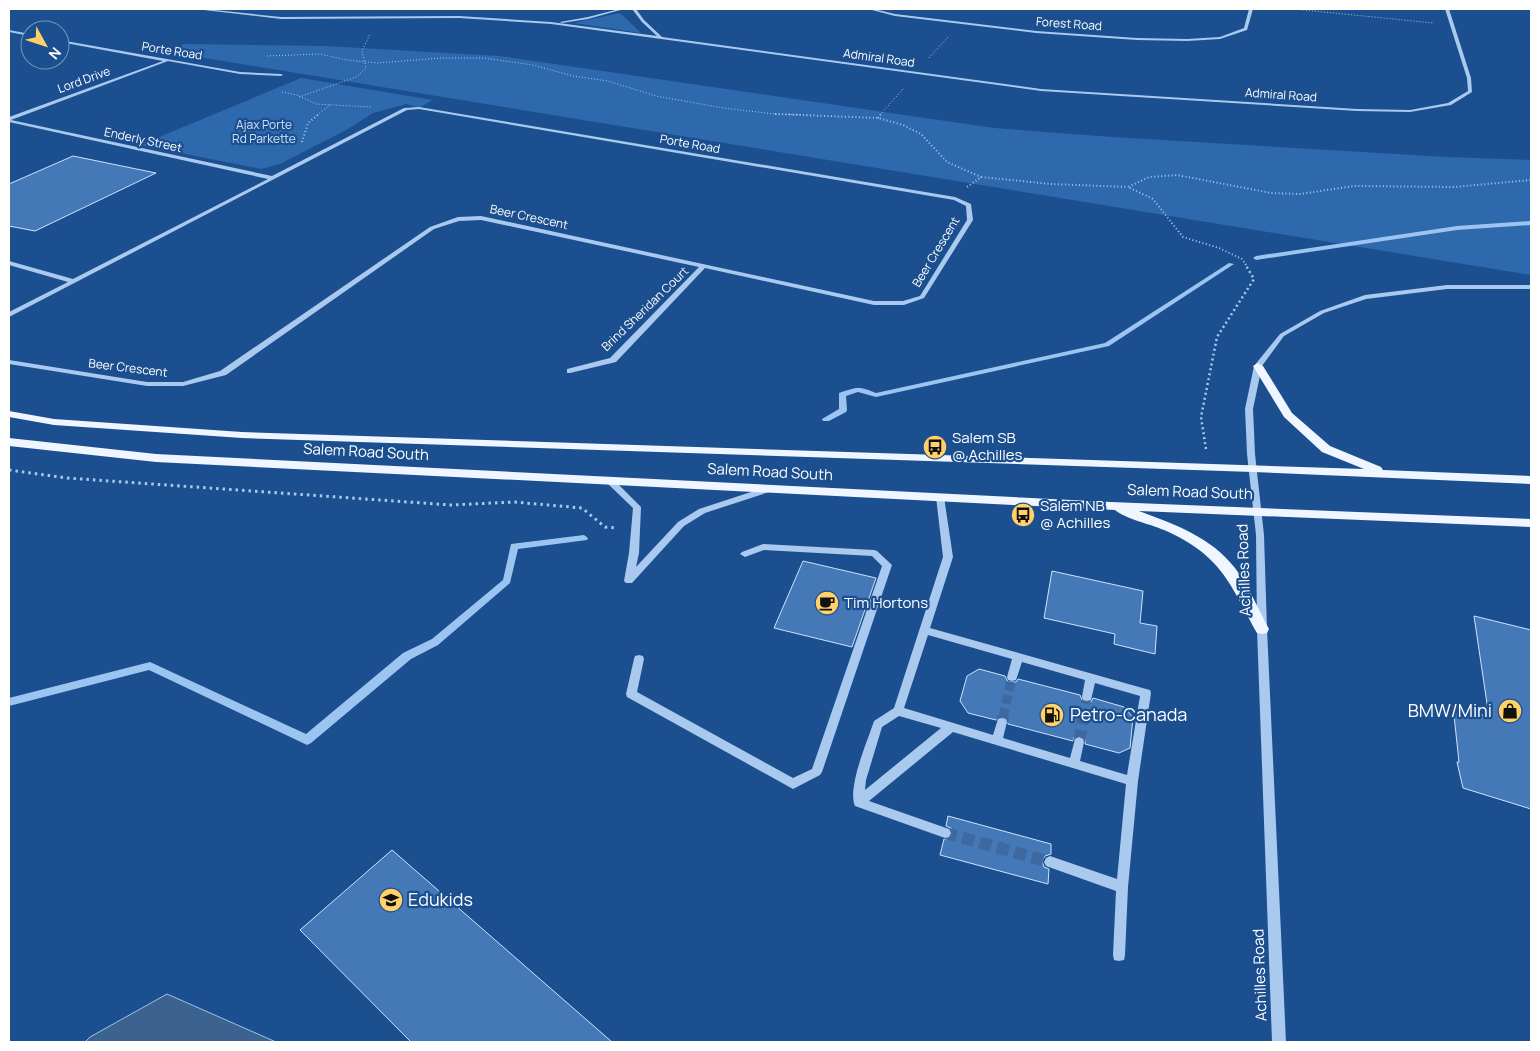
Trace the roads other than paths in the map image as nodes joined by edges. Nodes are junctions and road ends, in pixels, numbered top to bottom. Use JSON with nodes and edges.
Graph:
{"nodes":[{"id":1,"x":197,"y":9,"type":"edge"},
{"id":2,"x":622,"y":9,"type":"edge"},
{"id":3,"x":634,"y":9,"type":"edge"},
{"id":4,"x":870,"y":9,"type":"edge"},
{"id":5,"x":1251,"y":9,"type":"edge"},
{"id":6,"x":1447,"y":9,"type":"edge"},
{"id":7,"x":551,"y":23,"type":"junction"},
{"id":8,"x":662,"y":38,"type":"junction"},
{"id":9,"x":70,"y":43,"type":"edge"},
{"id":10,"x":167,"y":61,"type":"junction"},
{"id":11,"x":281,"y":75,"type":"dead end"},
{"id":12,"x":9,"y":120,"type":"edge"},
{"id":13,"x":272,"y":178,"type":"junction"},
{"id":14,"x":969,"y":205,"type":"joint"},
{"id":15,"x":9,"y":263,"type":"edge"},
{"id":16,"x":704,"y":266,"type":"junction"},
{"id":17,"x":73,"y":281,"type":"junction"},
{"id":18,"x":1531,"y":287,"type":"edge"},
{"id":19,"x":9,"y":315,"type":"edge"},
{"id":20,"x":9,"y":362,"type":"edge"},
{"id":21,"x":1258,"y":366,"type":"junction"},
{"id":22,"x":570,"y":371,"type":"dead end"},
{"id":23,"x":9,"y":414,"type":"edge"},
{"id":24,"x":9,"y":442,"type":"edge"},
{"id":25,"x":1253,"y":468,"type":"junction"},
{"id":26,"x":1386,"y":474,"type":"junction"},
{"id":27,"x":1531,"y":480,"type":"edge"},
{"id":28,"x":610,"y":481,"type":"junction"},
{"id":29,"x":770,"y":489,"type":"junction"},
{"id":30,"x":940,"y":497,"type":"junction"},
{"id":31,"x":1111,"y":506,"type":"junction"},
{"id":32,"x":1258,"y":511,"type":"junction"},
{"id":33,"x":1531,"y":523,"type":"edge"},
{"id":34,"x":745,"y":554,"type":"dead end"},
{"id":35,"x":1262,"y":629,"type":"junction"},
{"id":36,"x":924,"y":630,"type":"junction"},
{"id":37,"x":1018,"y":657,"type":"junction"},
{"id":38,"x":639,"y":659,"type":"dead end"},
{"id":39,"x":1091,"y":677,"type":"junction"},
{"id":40,"x":1012,"y":678,"type":"tunnel mouth"},
{"id":41,"x":1088,"y":697,"type":"tunnel mouth"},
{"id":42,"x":898,"y":711,"type":"junction"},
{"id":43,"x":1002,"y":722,"type":"tunnel mouth"},
{"id":44,"x":951,"y":727,"type":"junction"},
{"id":45,"x":997,"y":741,"type":"junction"},
{"id":46,"x":1079,"y":742,"type":"tunnel mouth"},
{"id":47,"x":1074,"y":764,"type":"junction"},
{"id":48,"x":1132,"y":781,"type":"junction"},
{"id":49,"x":858,"y":802,"type":"junction"},
{"id":50,"x":945,"y":833,"type":"tunnel mouth"},
{"id":51,"x":1050,"y":862,"type":"tunnel mouth"},
{"id":52,"x":1122,"y":887,"type":"junction"},
{"id":53,"x":1119,"y":955,"type":"dead end"},
{"id":54,"x":1279,"y":1042,"type":"edge"}],
"edges":[{"from":1,"to":7,"type":"street","name":"Admiral Road"},
{"from":2,"to":7,"type":"street"},
{"from":3,"to":8,"type":"street"},
{"from":4,"to":5,"type":"street","name":"Forest Road"},
{"from":6,"to":8,"type":"street","name":"Admiral Road"},
{"from":7,"to":8,"type":"street","name":"Admiral Road"},
{"from":9,"to":10,"type":"street","name":"Porte Road"},
{"from":10,"to":11,"type":"street","name":"Porte Road"},
{"from":10,"to":12,"type":"street","name":"Lord Drive"},
{"from":12,"to":13,"type":"street","name":"Enderly Street"},
{"from":13,"to":14,"type":"street","name":"Porte Road"},
{"from":13,"to":17,"type":"street"},
{"from":14,"to":16,"type":"street","name":"Beer Crescent"},
{"from":15,"to":17,"type":"street"},
{"from":16,"to":20,"type":"street","name":"Beer Crescent"},
{"from":16,"to":22,"type":"street","name":"Brind Sheridan Court"},
{"from":17,"to":19,"type":"street"},
{"from":18,"to":21,"type":"street","name":"Achilles Road"},
{"from":21,"to":25,"type":"street","name":"Achilles Road"},
{"from":21,"to":26,"type":"main road"},
{"from":23,"to":25,"type":"main road","name":"Salem Road South"},
{"from":24,"to":28,"type":"main road","name":"Salem Road South"},
{"from":25,"to":26,"type":"main road","name":"Salem Road South"},
{"from":25,"to":32,"type":"street","name":"Achilles Road"},
{"from":26,"to":27,"type":"main road","name":"Salem Road South"},
{"from":28,"to":29,"type":"main road","name":"Salem Road South"},
{"from":28,"to":29,"type":"street"},
{"from":29,"to":30,"type":"main road","name":"Salem Road South"},
{"from":30,"to":31,"type":"main road","name":"Salem Road South"},
{"from":30,"to":36,"type":"street"},
{"from":31,"to":32,"type":"main road","name":"Salem Road South"},
{"from":31,"to":35,"type":"main road"},
{"from":32,"to":33,"type":"main road","name":"Salem Road South"},
{"from":32,"to":35,"type":"street","name":"Achilles Road"},
{"from":34,"to":38,"type":"lane"},
{"from":35,"to":54,"type":"street","name":"Achilles Road"},
{"from":36,"to":37,"type":"street"},
{"from":36,"to":42,"type":"street"},
{"from":37,"to":39,"type":"street"},
{"from":37,"to":40,"type":"street"},
{"from":39,"to":41,"type":"street"},
{"from":39,"to":48,"type":"street"},
{"from":42,"to":44,"type":"street"},
{"from":42,"to":49,"type":"street"},
{"from":43,"to":45,"type":"street"},
{"from":44,"to":45,"type":"street"},
{"from":44,"to":49,"type":"street"},
{"from":45,"to":47,"type":"street"},
{"from":46,"to":47,"type":"street"},
{"from":47,"to":48,"type":"street"},
{"from":48,"to":52,"type":"street"},
{"from":49,"to":50,"type":"street"},
{"from":51,"to":52,"type":"street"},
{"from":52,"to":53,"type":"street"}]}
